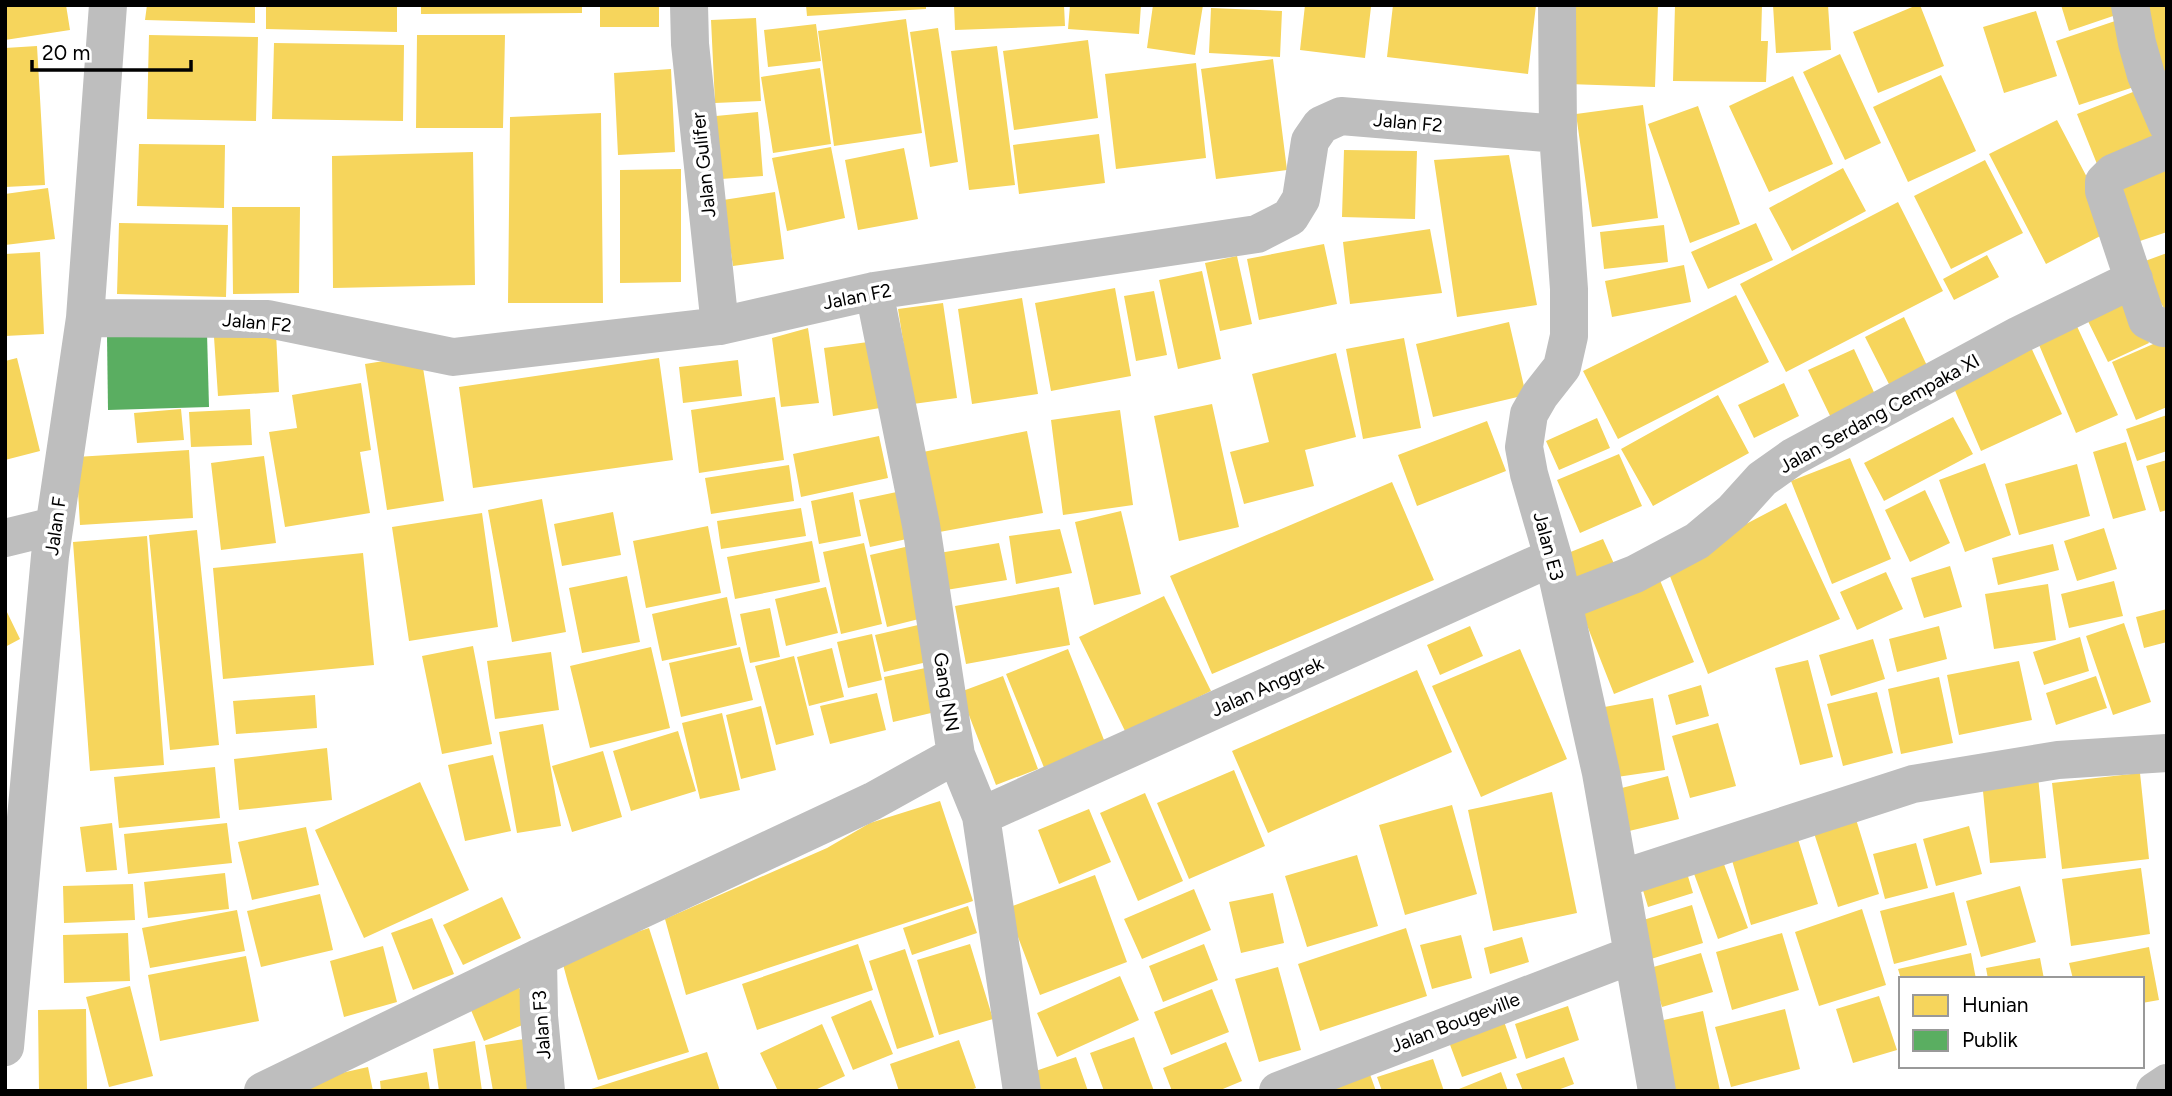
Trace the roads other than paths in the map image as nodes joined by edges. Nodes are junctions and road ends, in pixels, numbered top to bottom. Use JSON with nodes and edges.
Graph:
{"nodes":[{"id":1,"x":108,"y":5,"type":"edge"},
{"id":2,"x":689,"y":5,"type":"edge"},
{"id":3,"x":1557,"y":5,"type":"edge"},
{"id":4,"x":2130,"y":5,"type":"edge"},
{"id":5,"x":2167,"y":124,"type":"edge"},
{"id":6,"x":1558,"y":134,"type":"junction"},
{"id":7,"x":2167,"y":150,"type":"edge"},
{"id":8,"x":2134,"y":279,"type":"junction"},
{"id":9,"x":874,"y":291,"type":"junction"},
{"id":10,"x":85,"y":318,"type":"junction"},
{"id":11,"x":720,"y":326,"type":"junction"},
{"id":12,"x":2167,"y":327,"type":"edge"},
{"id":13,"x":54,"y":526,"type":"junction"},
{"id":14,"x":5,"y":538,"type":"edge"},
{"id":15,"x":1553,"y":557,"type":"junction"},
{"id":16,"x":1563,"y":602,"type":"junction"},
{"id":17,"x":2167,"y":753,"type":"edge"},
{"id":18,"x":956,"y":755,"type":"junction"},
{"id":19,"x":981,"y":816,"type":"junction"},
{"id":20,"x":1620,"y":879,"type":"junction"},
{"id":21,"x":1632,"y":955,"type":"junction"},
{"id":22,"x":538,"y":958,"type":"junction"},
{"id":23,"x":5,"y":1047,"type":"edge"},
{"id":24,"x":2167,"y":1083,"type":"edge"},
{"id":25,"x":263,"y":1091,"type":"edge"},
{"id":26,"x":546,"y":1091,"type":"edge"},
{"id":27,"x":1022,"y":1091,"type":"edge"},
{"id":28,"x":1278,"y":1091,"type":"edge"},
{"id":29,"x":1657,"y":1091,"type":"edge"},
{"id":30,"x":2155,"y":1091,"type":"edge"}],
"edges":[{"from":1,"to":10,"type":"street","name":"Jalan F"},
{"from":2,"to":11,"type":"street","name":"Jalan Gulifer"},
{"from":3,"to":6,"type":"street","name":"Jalan E3"},
{"from":4,"to":5,"type":"street"},
{"from":6,"to":9,"type":"street","name":"Jalan F2"},
{"from":6,"to":15,"type":"street","name":"Jalan E3"},
{"from":7,"to":8,"type":"street"},
{"from":8,"to":12,"type":"street"},
{"from":8,"to":16,"type":"street","name":"Jalan Serdang Cempaka XI"},
{"from":9,"to":11,"type":"street","name":"Jalan F2"},
{"from":9,"to":18,"type":"street","name":"Gang NN"},
{"from":10,"to":11,"type":"street","name":"Jalan F2"},
{"from":10,"to":13,"type":"street","name":"Jalan F"},
{"from":13,"to":14,"type":"street"},
{"from":13,"to":23,"type":"street","name":"Jalan F"},
{"from":15,"to":16,"type":"street","name":"Jalan E3"},
{"from":15,"to":19,"type":"street","name":"Jalan Anggrek"},
{"from":16,"to":20,"type":"street","name":"Jalan E3"},
{"from":17,"to":20,"type":"street"},
{"from":18,"to":19,"type":"street","name":"Gang NN"},
{"from":18,"to":22,"type":"street"},
{"from":19,"to":27,"type":"street","name":"Gang NN"},
{"from":20,"to":21,"type":"street","name":"Jalan E3"},
{"from":21,"to":28,"type":"street","name":"Jalan Bougeville"},
{"from":21,"to":29,"type":"street","name":"Jalan E3"},
{"from":22,"to":25,"type":"street"},
{"from":22,"to":26,"type":"street","name":"Jalan F3"},
{"from":24,"to":30,"type":"street"}]}
